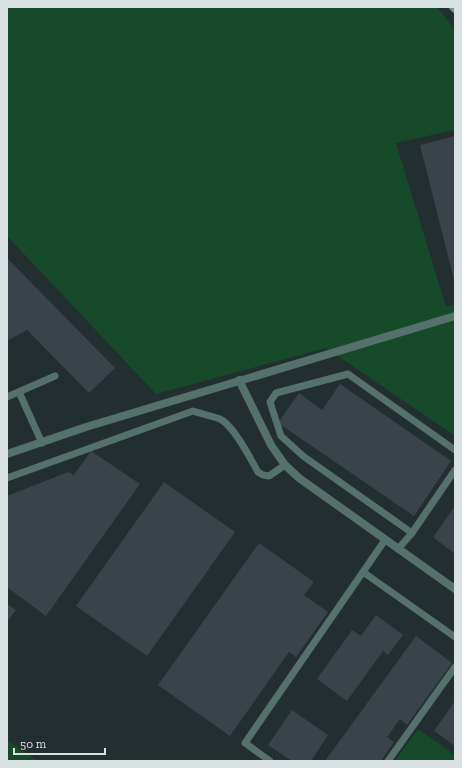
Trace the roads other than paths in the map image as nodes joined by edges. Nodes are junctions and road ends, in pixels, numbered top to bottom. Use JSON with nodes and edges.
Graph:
{"nodes":[{"id":1,"x":455,"y":316,"type":"edge"},
{"id":2,"x":55,"y":376,"type":"dead end"},
{"id":3,"x":239,"y":380,"type":"junction"},
{"id":4,"x":19,"y":392,"type":"junction"},
{"id":5,"x":7,"y":397,"type":"edge"},
{"id":6,"x":42,"y":443,"type":"junction"},
{"id":7,"x":455,"y":450,"type":"edge"},
{"id":8,"x":7,"y":454,"type":"edge"},
{"id":9,"x":286,"y":465,"type":"junction"},
{"id":10,"x":455,"y":470,"type":"edge"},
{"id":11,"x":7,"y":478,"type":"edge"},
{"id":12,"x":412,"y":533,"type":"junction"},
{"id":13,"x":385,"y":540,"type":"junction"},
{"id":14,"x":398,"y":549,"type":"junction"},
{"id":15,"x":363,"y":572,"type":"junction"},
{"id":16,"x":455,"y":589,"type":"edge"},
{"id":17,"x":455,"y":637,"type":"edge"},
{"id":18,"x":455,"y":667,"type":"edge"},
{"id":19,"x":270,"y":761,"type":"edge"},
{"id":20,"x":388,"y":761,"type":"edge"}],
"edges":[{"from":1,"to":3,"type":"street"},
{"from":2,"to":4,"type":"lane"},
{"from":3,"to":6,"type":"street"},
{"from":3,"to":9,"type":"street"},
{"from":4,"to":5,"type":"lane"},
{"from":4,"to":6,"type":"lane"},
{"from":6,"to":8,"type":"street"},
{"from":7,"to":12,"type":"lane"},
{"from":9,"to":11,"type":"lane"},
{"from":9,"to":13,"type":"street"},
{"from":10,"to":12,"type":"lane"},
{"from":12,"to":14,"type":"lane"},
{"from":13,"to":14,"type":"street"},
{"from":13,"to":15,"type":"lane"},
{"from":14,"to":16,"type":"street"},
{"from":15,"to":17,"type":"lane"},
{"from":15,"to":19,"type":"lane"},
{"from":18,"to":20,"type":"lane"}]}
